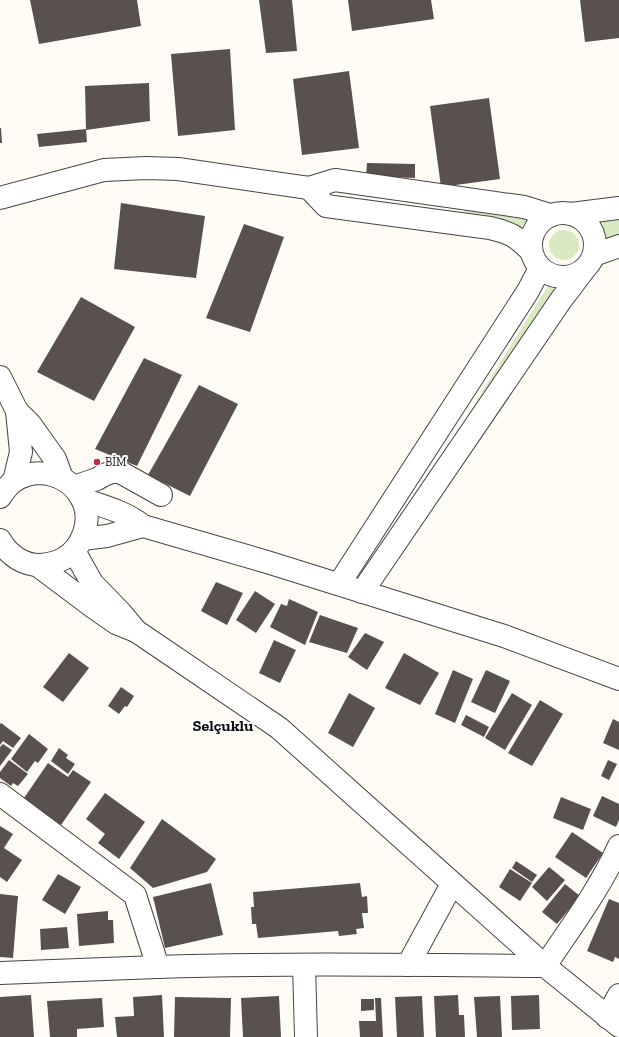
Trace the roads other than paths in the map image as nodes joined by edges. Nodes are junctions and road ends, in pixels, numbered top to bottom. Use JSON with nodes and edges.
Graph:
{"nodes":[{"id":1,"x":309,"y":188,"type":"junction"},
{"id":2,"x":0,"y":198,"type":"edge"},
{"id":3,"x":619,"y":208,"type":"edge"},
{"id":4,"x":572,"y":214,"type":"junction"},
{"id":5,"x":550,"y":215,"type":"junction"},
{"id":6,"x":619,"y":246,"type":"edge"},
{"id":7,"x":536,"y":259,"type":"junction"},
{"id":8,"x":588,"y":263,"type":"junction"},
{"id":9,"x":0,"y":377,"type":"edge"},
{"id":10,"x":17,"y":410,"type":"junction"},
{"id":11,"x":73,"y":488,"type":"junction"},
{"id":12,"x":6,"y":489,"type":"edge"},
{"id":13,"x":161,"y":495,"type":"dead end"},
{"id":14,"x":143,"y":526,"type":"junction"},
{"id":15,"x":1,"y":544,"type":"edge"},
{"id":16,"x":78,"y":545,"type":"junction"},
{"id":17,"x":38,"y":565,"type":"junction"},
{"id":18,"x":339,"y":584,"type":"junction"},
{"id":19,"x":362,"y":592,"type":"junction"},
{"id":20,"x":136,"y":631,"type":"junction"},
{"id":21,"x":619,"y":679,"type":"edge"},
{"id":22,"x":0,"y":794,"type":"edge"},
{"id":23,"x":619,"y":846,"type":"edge"},
{"id":24,"x":452,"y":884,"type":"junction"},
{"id":25,"x":304,"y":965,"type":"junction"},
{"id":26,"x":408,"y":965,"type":"junction"},
{"id":27,"x":545,"y":966,"type":"junction"},
{"id":28,"x":158,"y":967,"type":"junction"},
{"id":29,"x":0,"y":973,"type":"edge"},
{"id":30,"x":619,"y":994,"type":"edge"},
{"id":31,"x":613,"y":1022,"type":"edge"},
{"id":32,"x":306,"y":1037,"type":"edge"}],
"edges":[{"from":1,"to":2,"type":"street"},
{"from":1,"to":5,"type":"street"},
{"from":1,"to":7,"type":"street"},
{"from":3,"to":4,"type":"street"},
{"from":4,"to":5,"type":"street"},
{"from":4,"to":8,"type":"street"},
{"from":5,"to":7,"type":"street"},
{"from":6,"to":8,"type":"street"},
{"from":7,"to":8,"type":"street"},
{"from":7,"to":18,"type":"street"},
{"from":8,"to":19,"type":"street"},
{"from":9,"to":10,"type":"street"},
{"from":10,"to":11,"type":"street"},
{"from":10,"to":12,"type":"street"},
{"from":11,"to":12,"type":"street"},
{"from":11,"to":13,"type":"street"},
{"from":11,"to":14,"type":"street"},
{"from":11,"to":16,"type":"street"},
{"from":14,"to":16,"type":"street"},
{"from":14,"to":18,"type":"street"},
{"from":15,"to":17,"type":"street"},
{"from":16,"to":17,"type":"street"},
{"from":16,"to":20,"type":"street"},
{"from":17,"to":20,"type":"street"},
{"from":18,"to":19,"type":"street"},
{"from":19,"to":21,"type":"street"},
{"from":20,"to":24,"type":"street"},
{"from":22,"to":28,"type":"street"},
{"from":23,"to":27,"type":"street"},
{"from":24,"to":26,"type":"street"},
{"from":24,"to":27,"type":"street"},
{"from":25,"to":26,"type":"street"},
{"from":25,"to":28,"type":"street"},
{"from":25,"to":32,"type":"street"},
{"from":26,"to":27,"type":"street"},
{"from":27,"to":31,"type":"street"},
{"from":28,"to":29,"type":"street"},
{"from":30,"to":31,"type":"street"}]}
